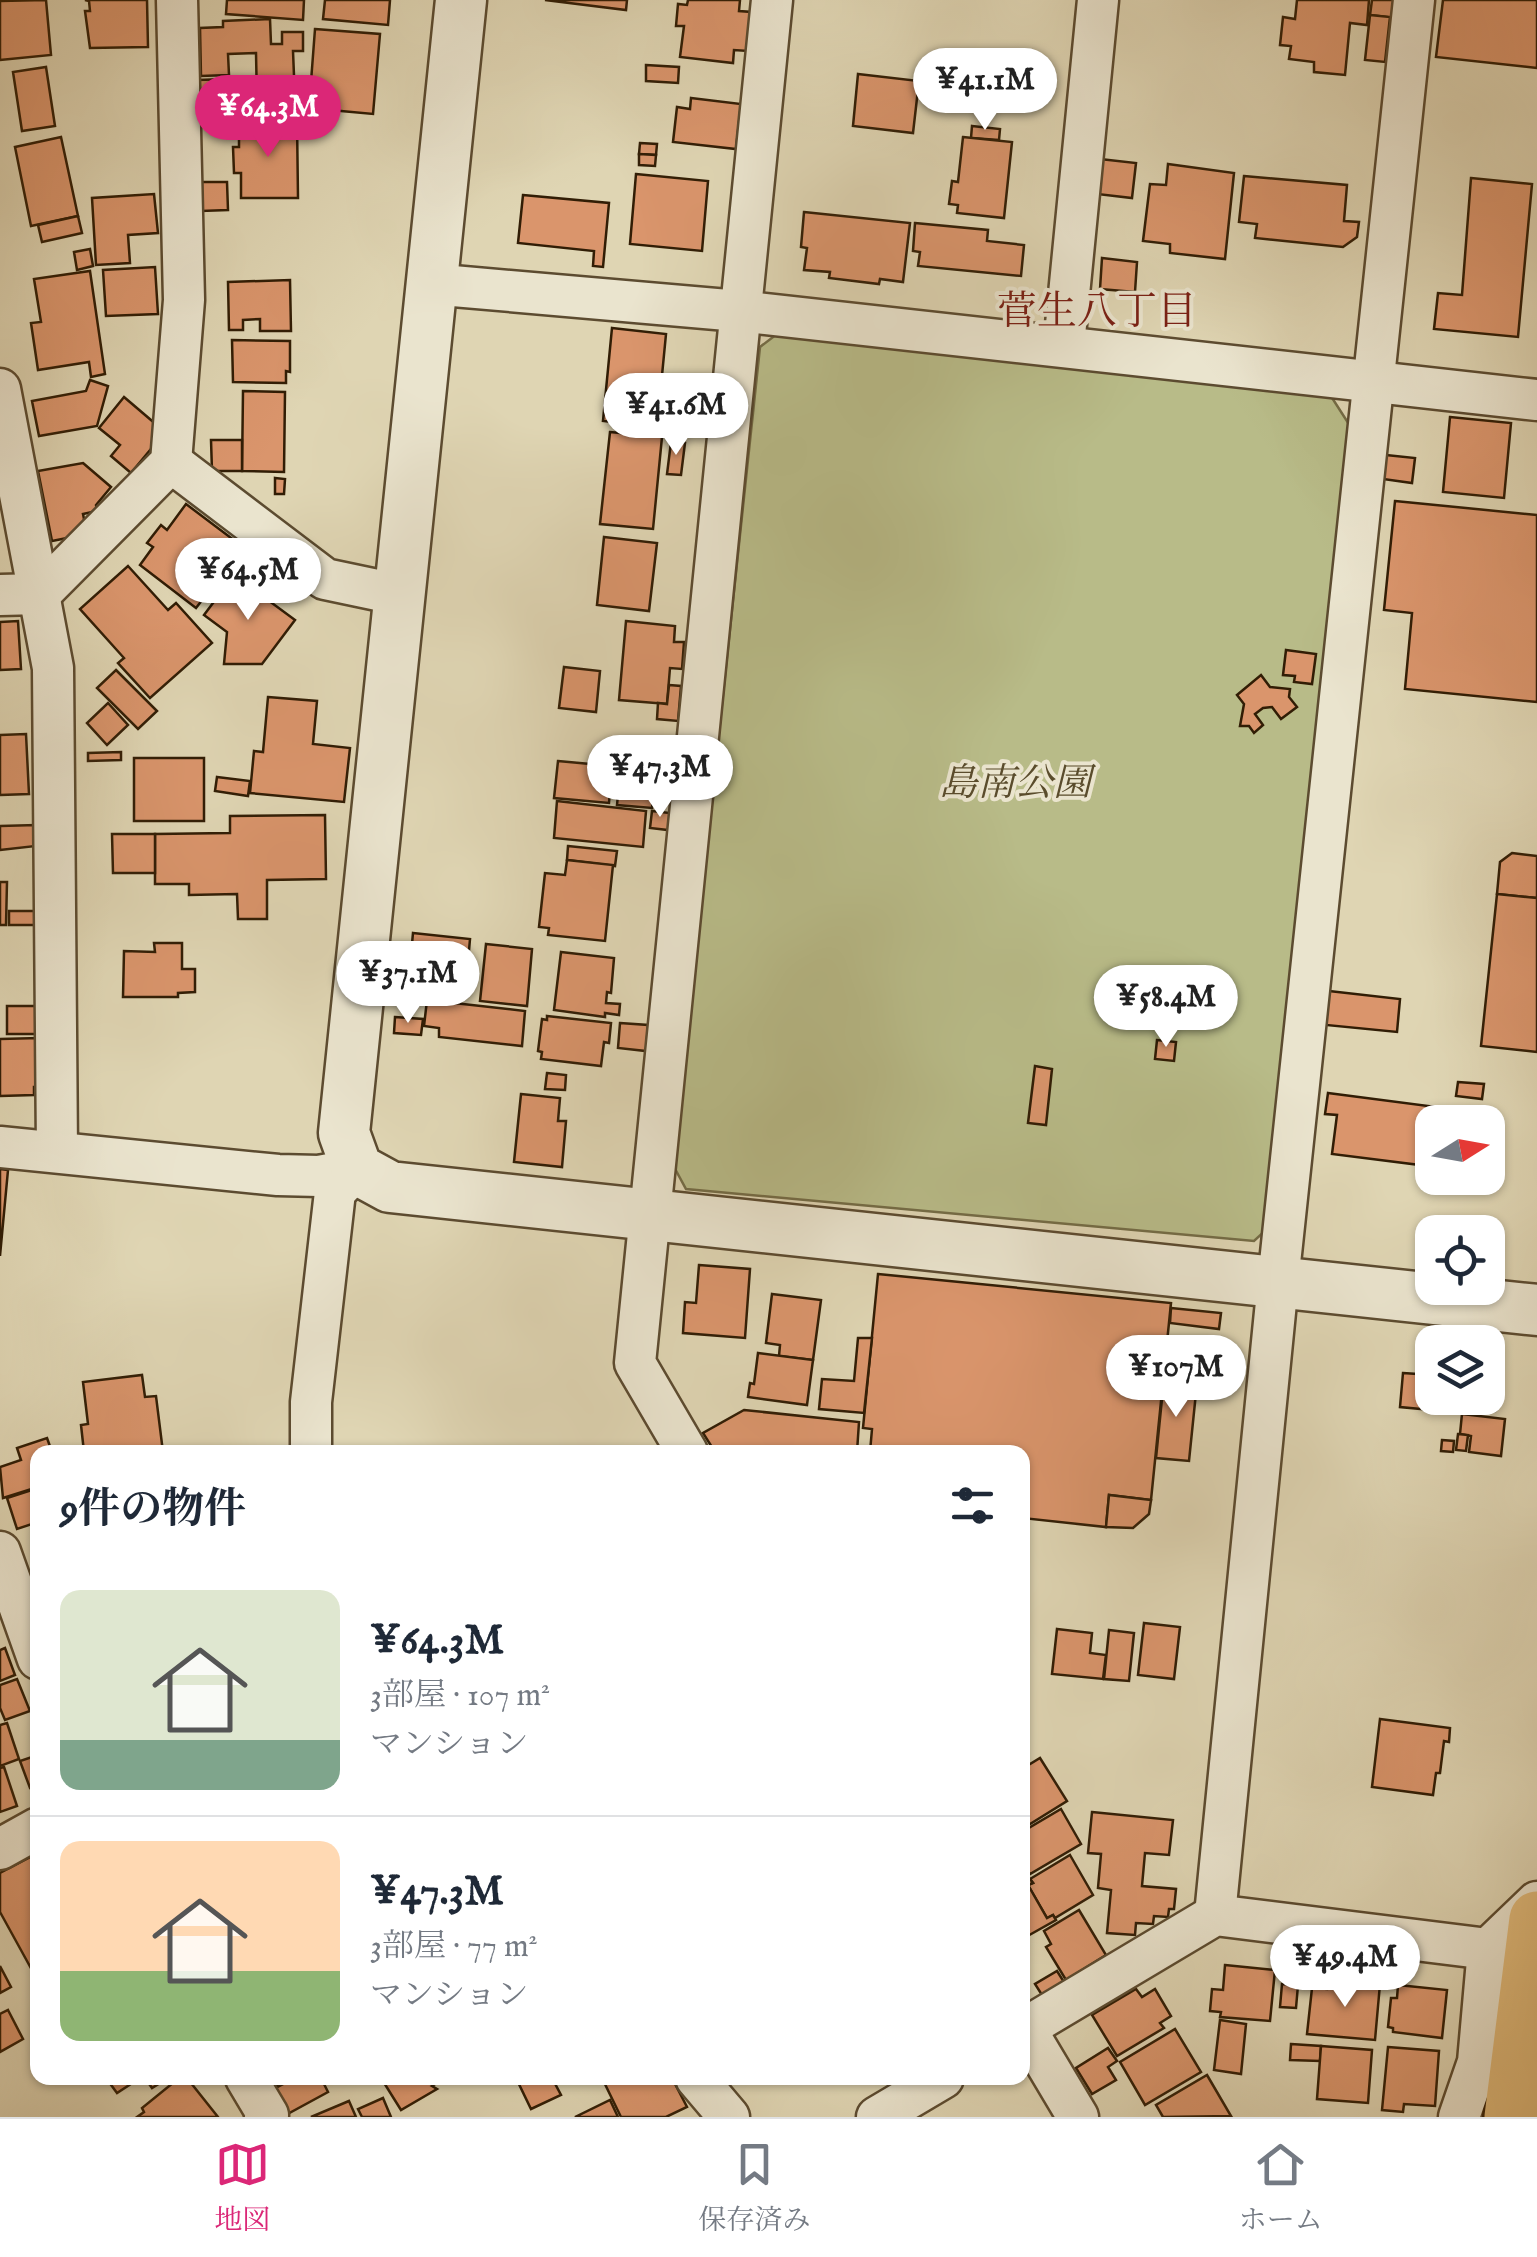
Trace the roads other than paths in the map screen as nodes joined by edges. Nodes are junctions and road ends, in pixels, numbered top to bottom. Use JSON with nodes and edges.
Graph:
{"nodes":[{"id":1,"x":176,"y":0,"type":"edge"},
{"id":2,"x":461,"y":0,"type":"edge"},
{"id":3,"x":772,"y":0,"type":"edge"},
{"id":4,"x":1098,"y":0,"type":"edge"},
{"id":5,"x":1414,"y":0,"type":"edge"},
{"id":6,"x":430,"y":284,"type":"junction"},
{"id":7,"x":739,"y":311,"type":"junction"},
{"id":8,"x":1064,"y":346,"type":"junction"},
{"id":9,"x":1374,"y":380,"type":"junction"},
{"id":10,"x":0,"y":389,"type":"edge"},
{"id":11,"x":1537,"y":400,"type":"edge"},
{"id":12,"x":170,"y":462,"type":"junction"},
{"id":13,"x":40,"y":594,"type":"junction"},
{"id":14,"x":0,"y":595,"type":"edge"},
{"id":15,"x":401,"y":595,"type":"junction"},
{"id":16,"x":0,"y":1147,"type":"edge"},
{"id":17,"x":57,"y":1152,"type":"junction"},
{"id":18,"x":357,"y":1170,"type":"junction"},
{"id":19,"x":652,"y":1216,"type":"junction"},
{"id":20,"x":1278,"y":1282,"type":"junction"},
{"id":21,"x":1537,"y":1310,"type":"edge"},
{"id":22,"x":311,"y":1445,"type":"edge"},
{"id":23,"x":683,"y":1445,"type":"edge"},
{"id":24,"x":0,"y":1552,"type":"edge"},
{"id":25,"x":30,"y":1636,"type":"edge"},
{"id":26,"x":30,"y":1832,"type":"edge"},
{"id":27,"x":0,"y":1849,"type":"edge"},
{"id":28,"x":1537,"y":1902,"type":"edge"},
{"id":29,"x":1215,"y":1915,"type":"junction"},
{"id":30,"x":1537,"y":1920,"type":"edge"},
{"id":31,"x":1488,"y":1949,"type":"junction"},
{"id":32,"x":1030,"y":2023,"type":"edge"},
{"id":33,"x":1030,"y":2037,"type":"edge"},
{"id":34,"x":250,"y":2085,"type":"edge"},
{"id":35,"x":702,"y":2085,"type":"edge"},
{"id":36,"x":931,"y":2085,"type":"edge"},
{"id":37,"x":1494,"y":2115,"type":"edge"},
{"id":38,"x":265,"y":2117,"type":"edge"},
{"id":39,"x":729,"y":2117,"type":"edge"},
{"id":40,"x":876,"y":2117,"type":"edge"},
{"id":41,"x":1078,"y":2117,"type":"edge"}],
"edges":[{"from":1,"to":12,"type":"street"},
{"from":2,"to":6,"type":"street"},
{"from":3,"to":7,"type":"street"},
{"from":4,"to":8,"type":"street"},
{"from":5,"to":9,"type":"street"},
{"from":6,"to":7,"type":"street"},
{"from":6,"to":15,"type":"street"},
{"from":7,"to":8,"type":"street"},
{"from":7,"to":19,"type":"street"},
{"from":8,"to":9,"type":"street"},
{"from":9,"to":11,"type":"street"},
{"from":9,"to":20,"type":"street"},
{"from":10,"to":13,"type":"street"},
{"from":12,"to":13,"type":"street"},
{"from":12,"to":15,"type":"street"},
{"from":13,"to":14,"type":"street"},
{"from":13,"to":17,"type":"street"},
{"from":15,"to":18,"type":"street"},
{"from":16,"to":17,"type":"street"},
{"from":17,"to":18,"type":"street"},
{"from":18,"to":19,"type":"street"},
{"from":18,"to":22,"type":"street"},
{"from":19,"to":20,"type":"street"},
{"from":19,"to":23,"type":"street"},
{"from":20,"to":21,"type":"street"},
{"from":20,"to":29,"type":"street"},
{"from":24,"to":25,"type":"street"},
{"from":26,"to":27,"type":"street"},
{"from":28,"to":31,"type":"street"},
{"from":29,"to":31,"type":"street"},
{"from":29,"to":32,"type":"street"},
{"from":30,"to":37,"type":"main road"},
{"from":31,"to":37,"type":"street"},
{"from":33,"to":41,"type":"street"},
{"from":34,"to":38,"type":"street"},
{"from":35,"to":39,"type":"street"},
{"from":36,"to":40,"type":"street"}]}
